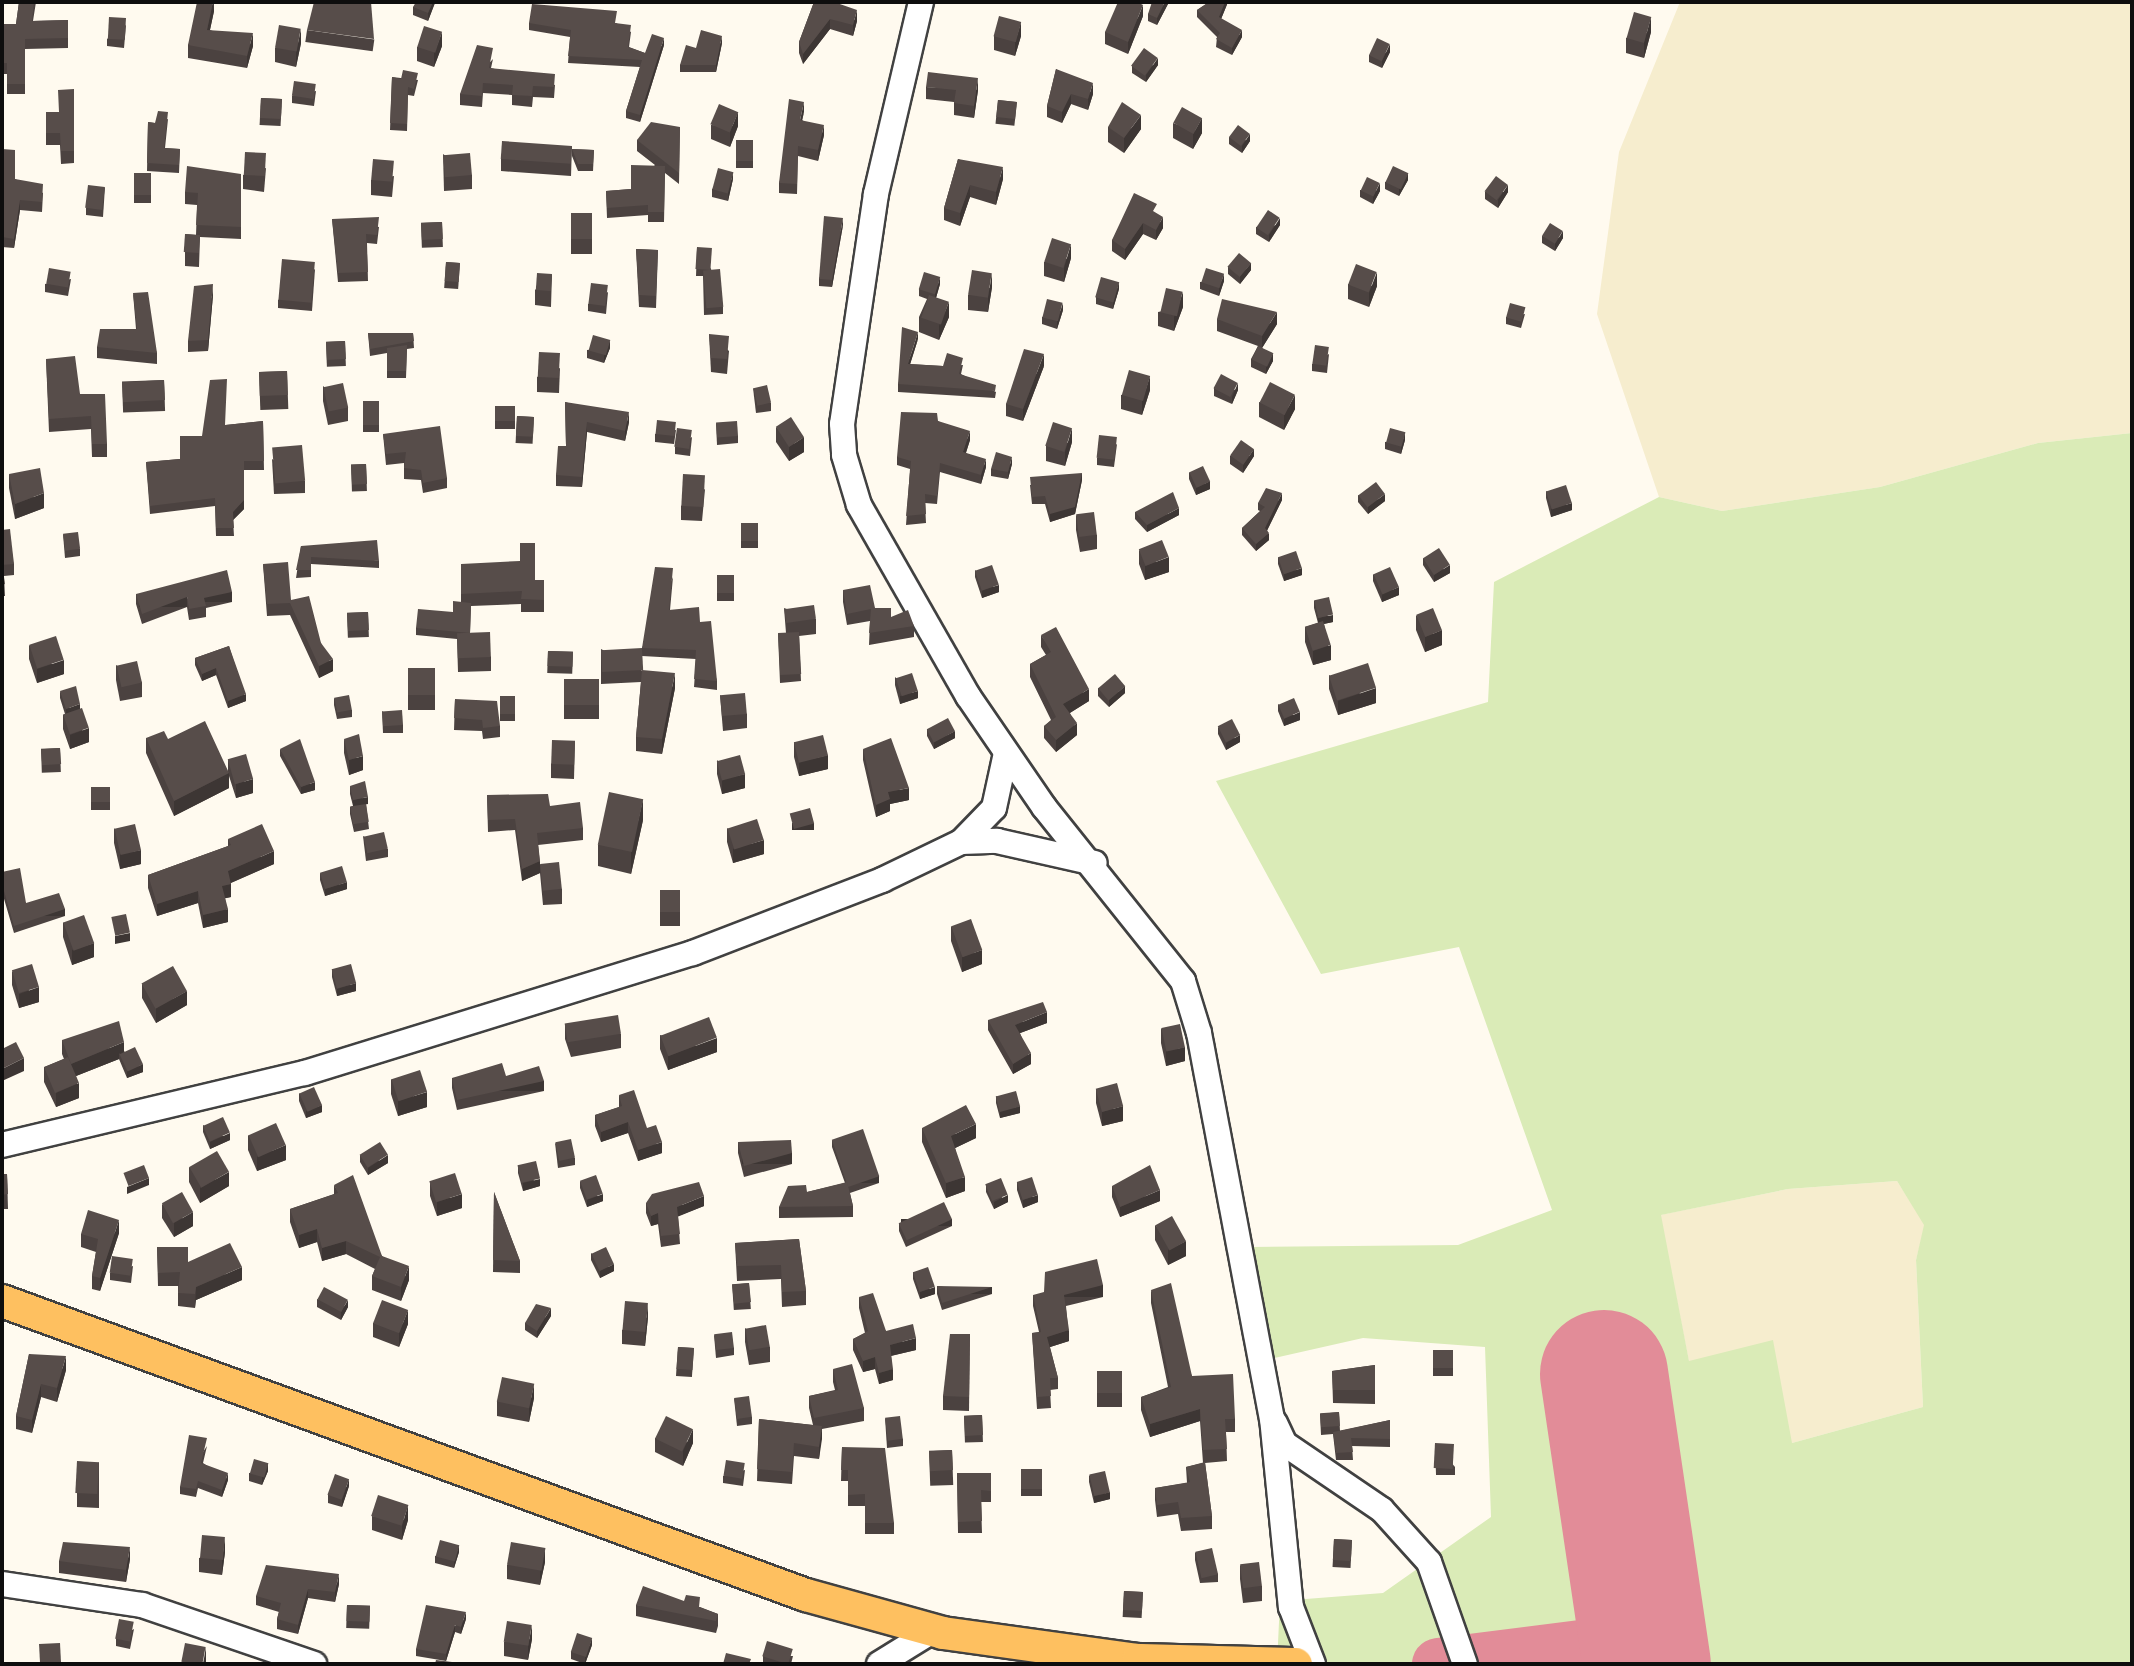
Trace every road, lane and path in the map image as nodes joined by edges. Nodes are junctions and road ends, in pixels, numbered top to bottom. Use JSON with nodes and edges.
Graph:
{"nodes":[{"id":1,"x":921,"y":2,"type":"edge"},
{"id":2,"x":1006,"y":753,"type":"junction"},
{"id":3,"x":961,"y":842,"type":"junction"},
{"id":4,"x":1095,"y":863,"type":"junction"},
{"id":5,"x":2,"y":1145,"type":"edge"},
{"id":6,"x":2,"y":1301,"type":"edge"},
{"id":7,"x":1272,"y":1418,"type":"junction"},
{"id":8,"x":2,"y":1584,"type":"edge"},
{"id":9,"x":934,"y":1630,"type":"junction"},
{"id":10,"x":314,"y":1664,"type":"edge"},
{"id":11,"x":879,"y":1664,"type":"edge"},
{"id":12,"x":1296,"y":1664,"type":"edge"},
{"id":13,"x":1313,"y":1664,"type":"edge"},
{"id":14,"x":1465,"y":1664,"type":"edge"}],
"edges":[{"from":1,"to":2,"type":"street"},
{"from":2,"to":3,"type":"street"},
{"from":2,"to":4,"type":"street"},
{"from":3,"to":4,"type":"street"},
{"from":3,"to":5,"type":"street"},
{"from":4,"to":7,"type":"street"},
{"from":6,"to":9,"type":"main road"},
{"from":7,"to":13,"type":"street"},
{"from":7,"to":14,"type":"street"},
{"from":8,"to":10,"type":"street"},
{"from":9,"to":11,"type":"street"},
{"from":9,"to":12,"type":"main road"}]}
